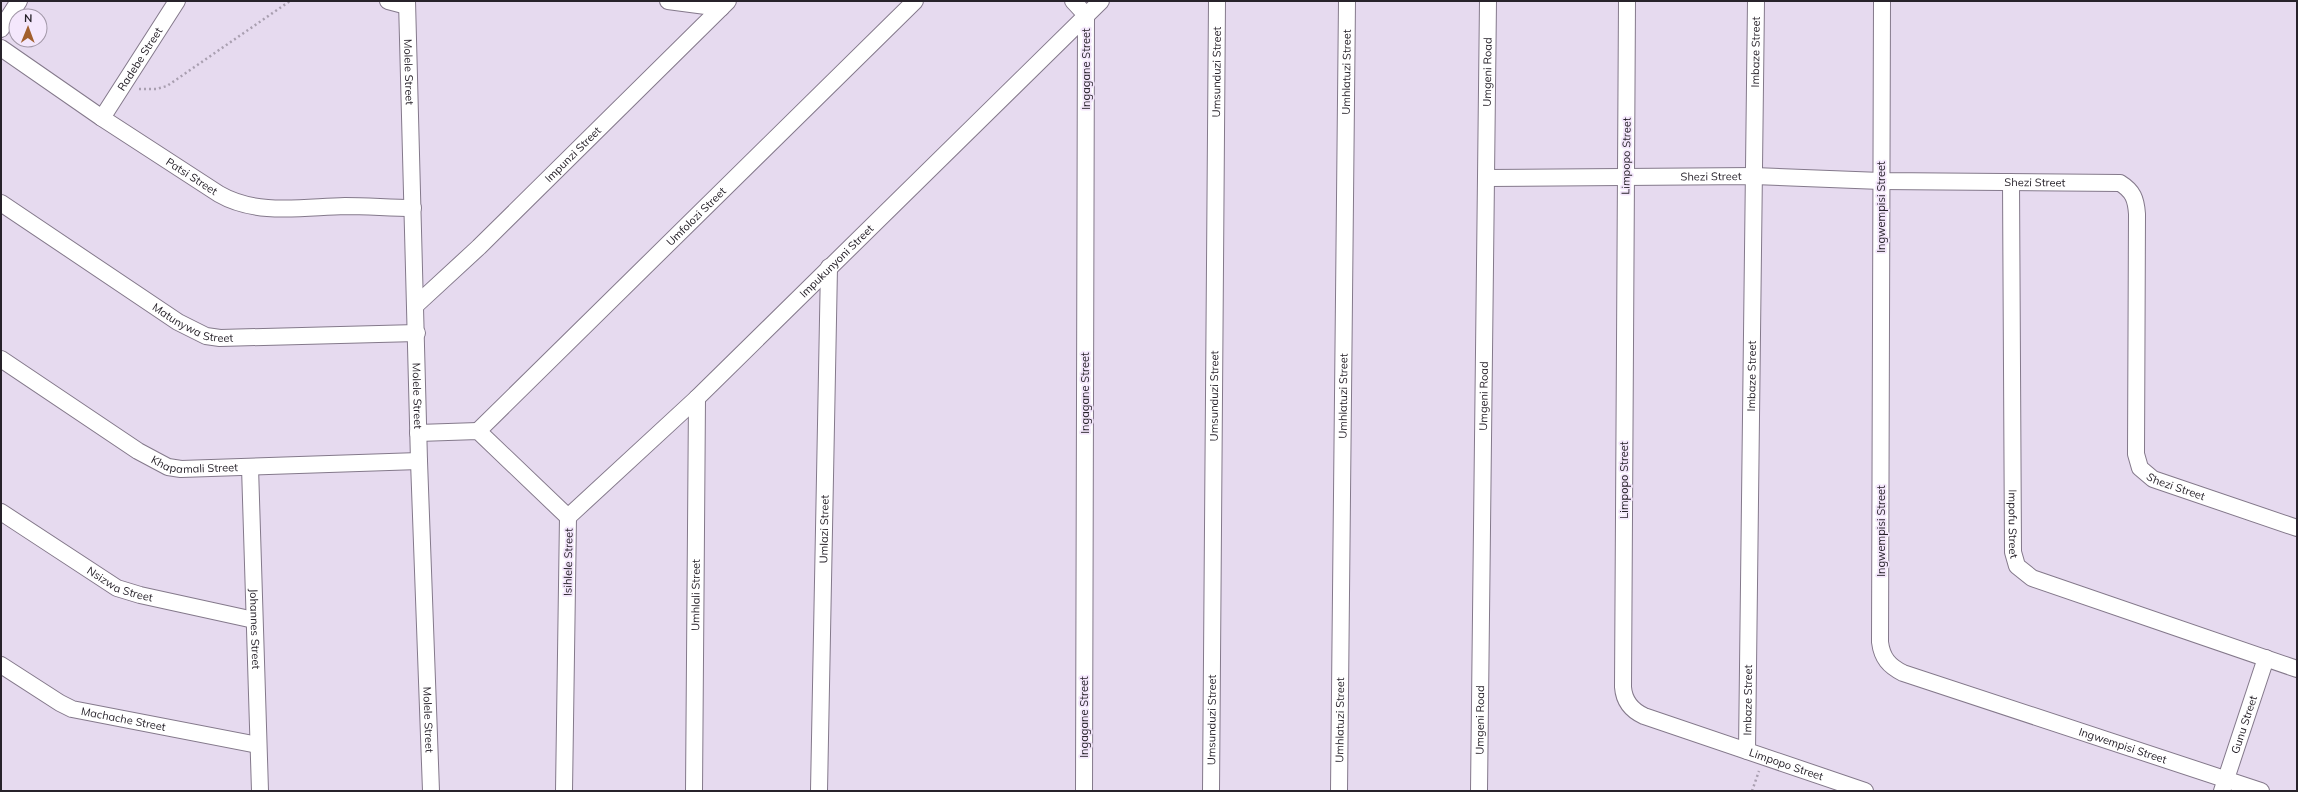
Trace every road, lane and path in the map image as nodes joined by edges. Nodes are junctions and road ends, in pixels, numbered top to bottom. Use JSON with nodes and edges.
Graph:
{"nodes":[{"id":1,"x":19,"y":1,"type":"edge"},
{"id":2,"x":177,"y":1,"type":"edge"},
{"id":3,"x":290,"y":1,"type":"edge"},
{"id":4,"x":388,"y":1,"type":"edge"},
{"id":5,"x":668,"y":1,"type":"edge"},
{"id":6,"x":915,"y":1,"type":"edge"},
{"id":7,"x":1073,"y":1,"type":"edge"},
{"id":8,"x":1101,"y":1,"type":"edge"},
{"id":9,"x":1217,"y":1,"type":"edge"},
{"id":10,"x":1347,"y":1,"type":"edge"},
{"id":11,"x":1488,"y":1,"type":"edge"},
{"id":12,"x":1627,"y":1,"type":"edge"},
{"id":13,"x":1756,"y":1,"type":"edge"},
{"id":14,"x":1882,"y":1,"type":"edge"},
{"id":15,"x":407,"y":4,"type":"edge"},
{"id":16,"x":724,"y":5,"type":"edge"},
{"id":17,"x":1086,"y":15,"type":"junction"},
{"id":18,"x":1,"y":29,"type":"edge"},
{"id":19,"x":1,"y":48,"type":"edge"},
{"id":20,"x":121,"y":89,"type":"junction"},
{"id":21,"x":102,"y":118,"type":"junction"},
{"id":22,"x":1754,"y":176,"type":"junction"},
{"id":23,"x":1487,"y":178,"type":"junction"},
{"id":24,"x":1625,"y":178,"type":"junction"},
{"id":25,"x":1881,"y":181,"type":"junction"},
{"id":26,"x":2011,"y":182,"type":"junction"},
{"id":27,"x":1,"y":203,"type":"edge"},
{"id":28,"x":413,"y":208,"type":"junction"},
{"id":29,"x":829,"y":267,"type":"junction"},
{"id":30,"x":415,"y":306,"type":"junction"},
{"id":31,"x":417,"y":333,"type":"junction"},
{"id":32,"x":1,"y":359,"type":"edge"},
{"id":33,"x":697,"y":398,"type":"junction"},
{"id":34,"x":478,"y":431,"type":"junction"},
{"id":35,"x":418,"y":433,"type":"junction"},
{"id":36,"x":419,"y":461,"type":"junction"},
{"id":37,"x":250,"y":467,"type":"junction"},
{"id":38,"x":1,"y":512,"type":"edge"},
{"id":39,"x":568,"y":517,"type":"junction"},
{"id":40,"x":2297,"y":528,"type":"edge"},
{"id":41,"x":254,"y":620,"type":"junction"},
{"id":42,"x":2266,"y":658,"type":"junction"},
{"id":43,"x":1,"y":665,"type":"edge"},
{"id":44,"x":2297,"y":668,"type":"edge"},
{"id":45,"x":258,"y":745,"type":"junction"},
{"id":46,"x":1747,"y":751,"type":"junction"},
{"id":47,"x":1764,"y":757,"type":"junction"},
{"id":48,"x":2224,"y":785,"type":"edge"},
{"id":49,"x":260,"y":791,"type":"edge"},
{"id":50,"x":431,"y":791,"type":"edge"},
{"id":51,"x":564,"y":791,"type":"edge"},
{"id":52,"x":694,"y":791,"type":"edge"},
{"id":53,"x":819,"y":791,"type":"edge"},
{"id":54,"x":1084,"y":791,"type":"edge"},
{"id":55,"x":1211,"y":791,"type":"edge"},
{"id":56,"x":1339,"y":791,"type":"edge"},
{"id":57,"x":1479,"y":791,"type":"edge"},
{"id":58,"x":1752,"y":791,"type":"edge"},
{"id":59,"x":1865,"y":791,"type":"edge"},
{"id":60,"x":2261,"y":791,"type":"edge"}],
"edges":[{"from":1,"to":18,"type":"street"},
{"from":2,"to":20,"type":"street","name":"Radebe Street"},
{"from":3,"to":20,"type":"path"},
{"from":4,"to":15,"type":"street"},
{"from":5,"to":16,"type":"street"},
{"from":6,"to":34,"type":"street","name":"Umfolozi Street"},
{"from":7,"to":17,"type":"street","name":"Ingagane Street"},
{"from":8,"to":17,"type":"street","name":"Impukunyoni Street"},
{"from":9,"to":55,"type":"street","name":"Umsunduzi Street"},
{"from":10,"to":56,"type":"street","name":"Umhlatuzi Street"},
{"from":11,"to":23,"type":"street","name":"Umgeni Road"},
{"from":12,"to":24,"type":"street","name":"Limpopo Street"},
{"from":13,"to":22,"type":"street","name":"Imbaze Street"},
{"from":14,"to":25,"type":"street","name":"Ingwempisi Street"},
{"from":15,"to":28,"type":"street","name":"Molele Street"},
{"from":16,"to":30,"type":"street","name":"Impunzi Street"},
{"from":17,"to":29,"type":"street","name":"Impukunyoni Street"},
{"from":17,"to":54,"type":"street","name":"Ingagane Street"},
{"from":19,"to":21,"type":"street","name":"Patsi Street"},
{"from":20,"to":21,"type":"street","name":"Radebe Street"},
{"from":21,"to":28,"type":"street","name":"Patsi Street"},
{"from":22,"to":24,"type":"street","name":"Shezi Street"},
{"from":22,"to":25,"type":"street","name":"Shezi Street"},
{"from":22,"to":46,"type":"street","name":"Imbaze Street"},
{"from":23,"to":24,"type":"street","name":"Shezi Street"},
{"from":23,"to":57,"type":"street","name":"Umgeni Road"},
{"from":24,"to":46,"type":"street","name":"Limpopo Street"},
{"from":25,"to":26,"type":"street","name":"Shezi Street"},
{"from":25,"to":48,"type":"street","name":"Ingwempisi Street"},
{"from":26,"to":40,"type":"street","name":"Shezi Street"},
{"from":26,"to":42,"type":"street","name":"Impofu Street"},
{"from":27,"to":31,"type":"street","name":"Matunywa Street"},
{"from":28,"to":30,"type":"street","name":"Molele Street"},
{"from":29,"to":33,"type":"street","name":"Impukunyoni Street"},
{"from":29,"to":53,"type":"street","name":"Umlazi Street"},
{"from":30,"to":31,"type":"street","name":"Molele Street"},
{"from":31,"to":35,"type":"street","name":"Molele Street"},
{"from":32,"to":37,"type":"street","name":"Khapamali Street"},
{"from":33,"to":39,"type":"street","name":"Impukunyoni Street"},
{"from":33,"to":52,"type":"street","name":"Umhlali Street"},
{"from":34,"to":35,"type":"street"},
{"from":34,"to":39,"type":"street","name":"Isihlele Street"},
{"from":35,"to":36,"type":"street","name":"Molele Street"},
{"from":36,"to":37,"type":"street","name":"Khapamali Street"},
{"from":36,"to":50,"type":"street","name":"Molele Street"},
{"from":37,"to":41,"type":"street","name":"Johannes Street"},
{"from":38,"to":41,"type":"street","name":"Nsizwa Street"},
{"from":39,"to":51,"type":"street","name":"Isihlele Street"},
{"from":41,"to":45,"type":"street","name":"Johannes Street"},
{"from":42,"to":44,"type":"street","name":"Impofu Street"},
{"from":42,"to":48,"type":"street","name":"Gunu Street"},
{"from":43,"to":45,"type":"street","name":"Machache Street"},
{"from":45,"to":49,"type":"street","name":"Johannes Street"},
{"from":46,"to":47,"type":"street","name":"Limpopo Street"},
{"from":47,"to":58,"type":"path"},
{"from":47,"to":59,"type":"street","name":"Limpopo Street"},
{"from":48,"to":60,"type":"street","name":"Ingwempisi Street"}]}
